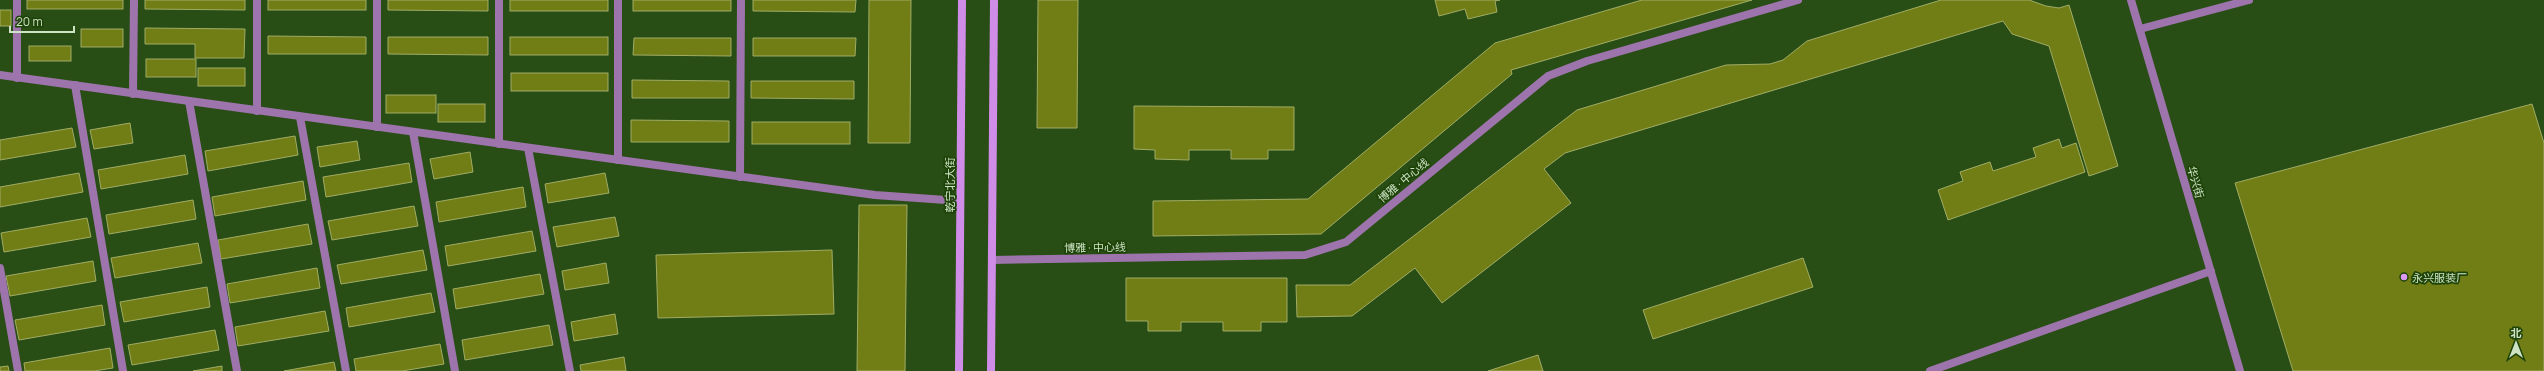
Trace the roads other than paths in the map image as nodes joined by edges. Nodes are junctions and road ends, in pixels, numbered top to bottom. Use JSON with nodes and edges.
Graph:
{"nodes":[{"id":1,"x":17,"y":0,"type":"edge"},
{"id":2,"x":134,"y":0,"type":"edge"},
{"id":3,"x":257,"y":0,"type":"edge"},
{"id":4,"x":377,"y":0,"type":"edge"},
{"id":5,"x":499,"y":0,"type":"edge"},
{"id":6,"x":618,"y":0,"type":"edge"},
{"id":7,"x":741,"y":0,"type":"edge"},
{"id":8,"x":962,"y":0,"type":"edge"},
{"id":9,"x":994,"y":0,"type":"edge"},
{"id":10,"x":1798,"y":0,"type":"edge"},
{"id":11,"x":2131,"y":0,"type":"edge"},
{"id":12,"x":2249,"y":0,"type":"edge"},
{"id":13,"x":2140,"y":29,"type":"junction"},
{"id":14,"x":0,"y":75,"type":"edge"},
{"id":15,"x":17,"y":78,"type":"junction"},
{"id":16,"x":75,"y":85,"type":"junction"},
{"id":17,"x":133,"y":94,"type":"junction"},
{"id":18,"x":189,"y":101,"type":"junction"},
{"id":19,"x":257,"y":110,"type":"junction"},
{"id":20,"x":300,"y":116,"type":"junction"},
{"id":21,"x":377,"y":127,"type":"junction"},
{"id":22,"x":413,"y":132,"type":"junction"},
{"id":23,"x":499,"y":144,"type":"junction"},
{"id":24,"x":528,"y":148,"type":"junction"},
{"id":25,"x":618,"y":160,"type":"junction"},
{"id":26,"x":740,"y":177,"type":"junction"},
{"id":27,"x":960,"y":201,"type":"junction"},
{"id":28,"x":992,"y":260,"type":"junction"},
{"id":29,"x":0,"y":268,"type":"edge"},
{"id":30,"x":2211,"y":271,"type":"junction"},
{"id":31,"x":18,"y":371,"type":"edge"},
{"id":32,"x":123,"y":371,"type":"edge"},
{"id":33,"x":236,"y":371,"type":"edge"},
{"id":34,"x":346,"y":371,"type":"edge"},
{"id":35,"x":455,"y":371,"type":"edge"},
{"id":36,"x":570,"y":371,"type":"edge"},
{"id":37,"x":959,"y":371,"type":"edge"},
{"id":38,"x":991,"y":371,"type":"edge"},
{"id":39,"x":1930,"y":371,"type":"edge"},
{"id":40,"x":2240,"y":371,"type":"edge"}],
"edges":[{"from":1,"to":15,"type":"street"},
{"from":2,"to":17,"type":"street"},
{"from":3,"to":19,"type":"street"},
{"from":4,"to":21,"type":"street"},
{"from":5,"to":23,"type":"street"},
{"from":6,"to":25,"type":"street"},
{"from":7,"to":26,"type":"street"},
{"from":8,"to":27,"type":"main road","name":"乾宁北大街"},
{"from":9,"to":28,"type":"main road"},
{"from":10,"to":28,"type":"street","name":"博雅 · 中心线"},
{"from":11,"to":13,"type":"street","name":"华兴街"},
{"from":12,"to":13,"type":"street"},
{"from":13,"to":30,"type":"street","name":"华兴街"},
{"from":14,"to":15,"type":"street"},
{"from":15,"to":16,"type":"street"},
{"from":16,"to":17,"type":"street"},
{"from":16,"to":32,"type":"street"},
{"from":17,"to":18,"type":"street"},
{"from":18,"to":19,"type":"street"},
{"from":18,"to":33,"type":"street"},
{"from":19,"to":20,"type":"street"},
{"from":20,"to":21,"type":"street"},
{"from":20,"to":34,"type":"street"},
{"from":21,"to":22,"type":"street"},
{"from":22,"to":23,"type":"street"},
{"from":22,"to":35,"type":"street"},
{"from":23,"to":24,"type":"street"},
{"from":24,"to":25,"type":"street"},
{"from":24,"to":36,"type":"street"},
{"from":25,"to":26,"type":"street"},
{"from":26,"to":27,"type":"street"},
{"from":27,"to":37,"type":"main road","name":"乾宁北大街"},
{"from":28,"to":38,"type":"main road"},
{"from":29,"to":31,"type":"street"},
{"from":30,"to":39,"type":"street"},
{"from":30,"to":40,"type":"street","name":"华兴街"}]}
